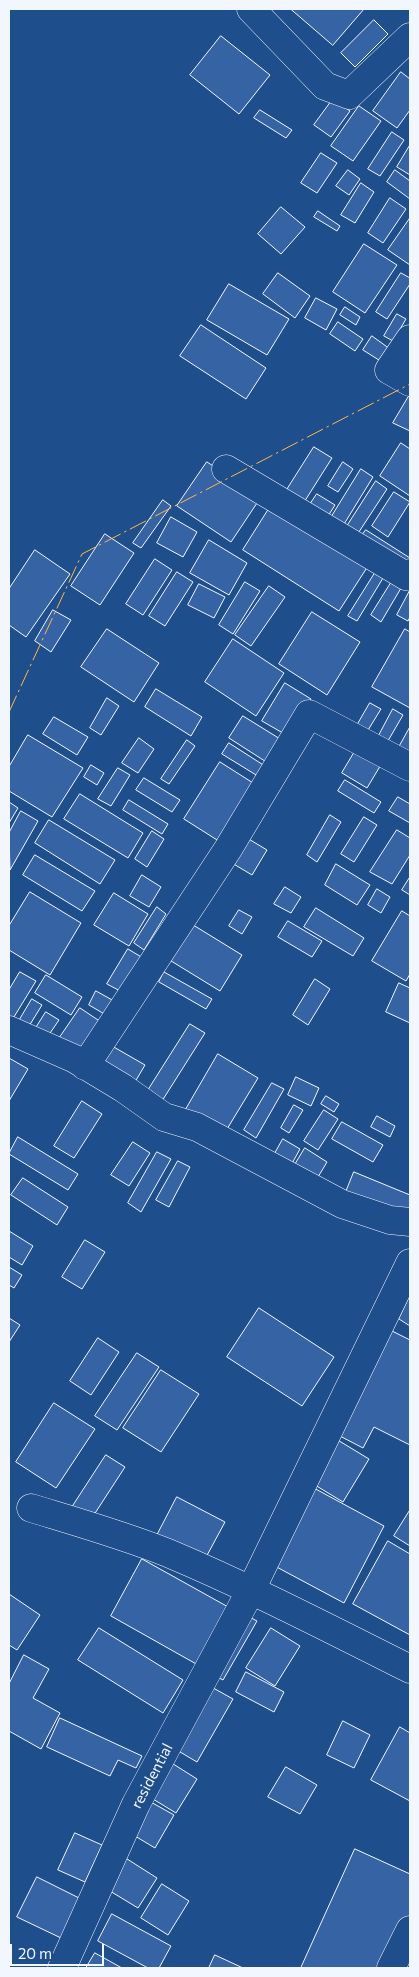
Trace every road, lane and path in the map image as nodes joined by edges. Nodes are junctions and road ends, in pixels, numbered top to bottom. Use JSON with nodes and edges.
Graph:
{"nodes":[{"id":1,"x":251,"y":9,"type":"edge"},
{"id":2,"x":410,"y":37,"type":"edge"},
{"id":3,"x":410,"y":339,"type":"edge"},
{"id":4,"x":410,"y":382,"type":"edge"},
{"id":5,"x":226,"y":469,"type":"dead end"},
{"id":6,"x":410,"y":573,"type":"edge"},
{"id":7,"x":410,"y":767,"type":"edge"},
{"id":8,"x":9,"y":1030,"type":"edge"},
{"id":9,"x":85,"y":1066,"type":"junction"},
{"id":10,"x":410,"y":1222,"type":"edge"},
{"id":11,"x":410,"y":1263,"type":"edge"},
{"id":12,"x":31,"y":1508,"type":"dead end"},
{"id":13,"x":251,"y":1590,"type":"junction"},
{"id":14,"x":410,"y":1669,"type":"edge"},
{"id":15,"x":410,"y":1930,"type":"edge"},
{"id":16,"x":62,"y":1968,"type":"edge"},
{"id":17,"x":391,"y":1968,"type":"edge"}],
"edges":[{"from":1,"to":2,"type":"street"},
{"from":3,"to":4,"type":"street"},
{"from":5,"to":6,"type":"street"},
{"from":7,"to":9,"type":"street"},
{"from":8,"to":9,"type":"street"},
{"from":9,"to":10,"type":"street"},
{"from":11,"to":13,"type":"street","name":"residential"},
{"from":12,"to":13,"type":"street"},
{"from":13,"to":14,"type":"street"},
{"from":13,"to":16,"type":"street","name":"residential"},
{"from":15,"to":17,"type":"street"}]}
